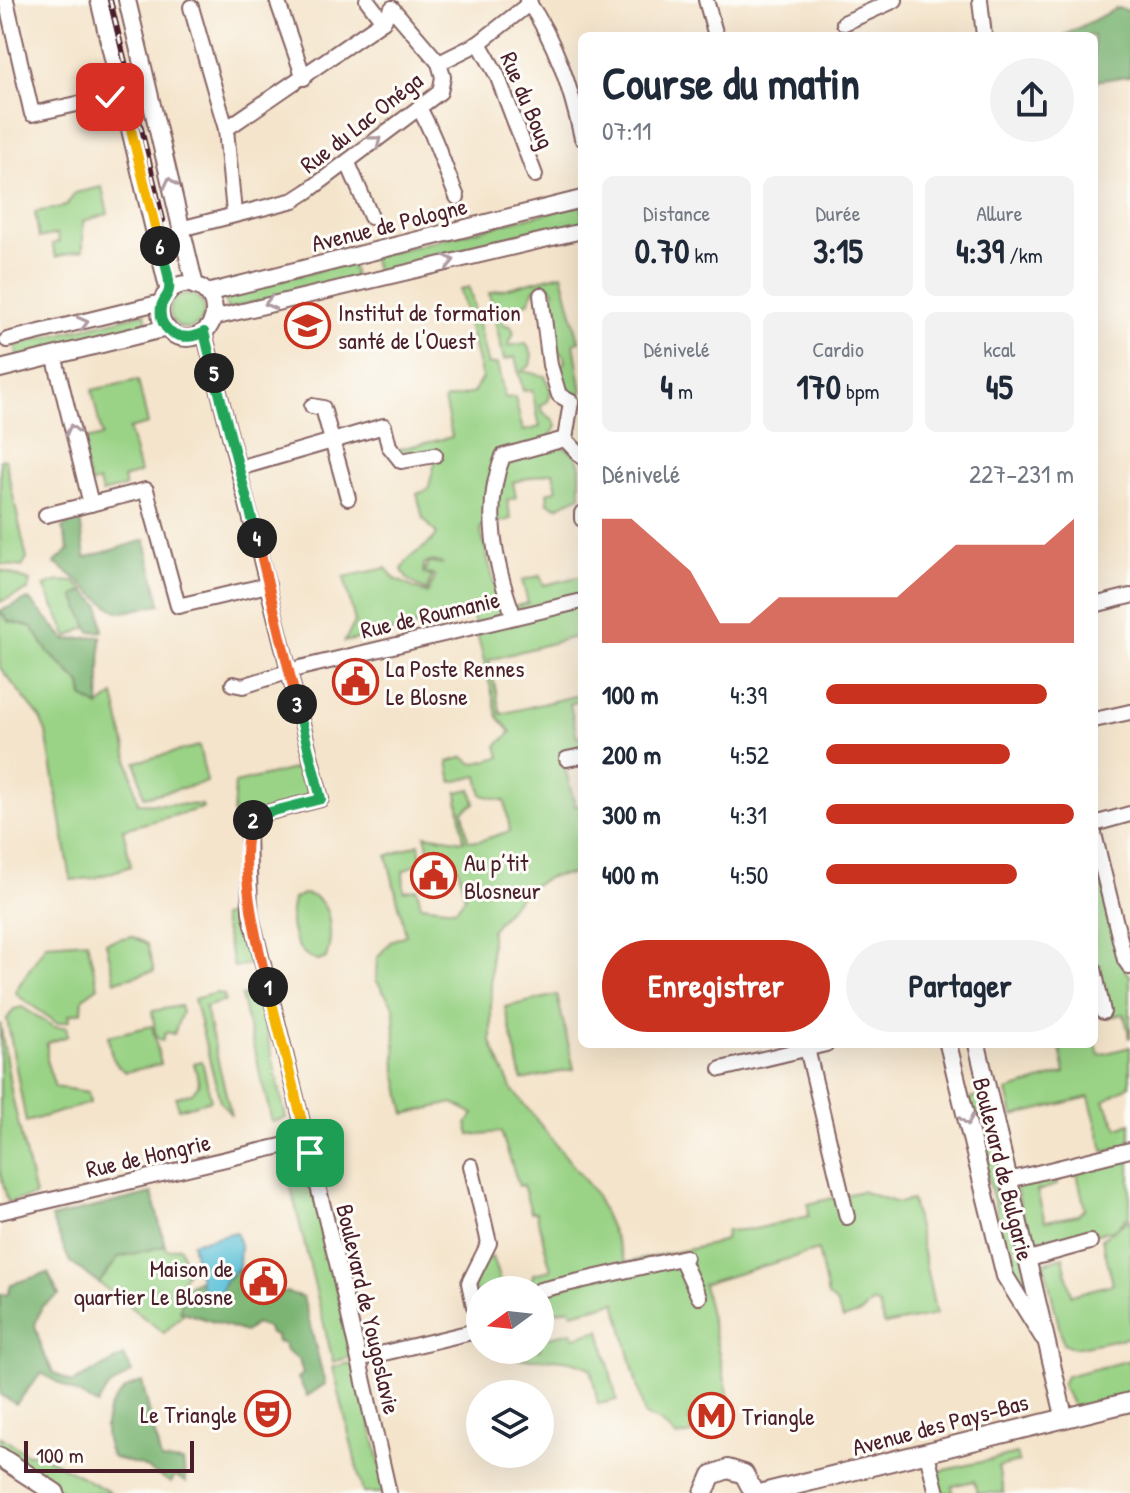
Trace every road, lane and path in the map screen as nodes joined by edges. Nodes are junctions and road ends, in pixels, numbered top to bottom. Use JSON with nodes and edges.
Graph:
{"nodes":[{"id":1,"x":99,"y":0,"type":"edge"},
{"id":2,"x":127,"y":0,"type":"edge"},
{"id":3,"x":277,"y":0,"type":"edge"},
{"id":4,"x":367,"y":0,"type":"edge"},
{"id":5,"x":706,"y":0,"type":"edge"},
{"id":6,"x":895,"y":0,"type":"edge"},
{"id":7,"x":980,"y":0,"type":"edge"},
{"id":8,"x":528,"y":2,"type":"edge"},
{"id":9,"x":394,"y":4,"type":"edge"},
{"id":10,"x":5,"y":6,"type":"edge"},
{"id":11,"x":191,"y":7,"type":"dead end"},
{"id":12,"x":383,"y":21,"type":"junction"},
{"id":13,"x":844,"y":23,"type":"dead end"},
{"id":14,"x":715,"y":32,"type":"edge"},
{"id":15,"x":984,"y":32,"type":"edge"},
{"id":16,"x":479,"y":43,"type":"junction"},
{"id":17,"x":439,"y":63,"type":"junction"},
{"id":18,"x":304,"y":78,"type":"junction"},
{"id":19,"x":122,"y":94,"type":"junction"},
{"id":20,"x":419,"y":108,"type":"junction"},
{"id":21,"x":578,"y":123,"type":"edge"},
{"id":22,"x":226,"y":129,"type":"junction"},
{"id":23,"x":348,"y":163,"type":"junction"},
{"id":24,"x":535,"y":175,"type":"dead end"},
{"id":25,"x":457,"y":197,"type":"dead end"},
{"id":26,"x":578,"y":200,"type":"edge"},
{"id":27,"x":234,"y":213,"type":"junction"},
{"id":28,"x":371,"y":217,"type":"dead end"},
{"id":29,"x":180,"y":229,"type":"junction"},
{"id":30,"x":578,"y":232,"type":"edge"},
{"id":31,"x":368,"y":254,"type":"junction"},
{"id":32,"x":373,"y":278,"type":"junction"},
{"id":33,"x":201,"y":290,"type":"junction"},
{"id":34,"x":541,"y":295,"type":"dead end"},
{"id":35,"x":166,"y":297,"type":"junction"},
{"id":36,"x":209,"y":325,"type":"junction"},
{"id":37,"x":167,"y":328,"type":"junction"},
{"id":38,"x":7,"y":340,"type":"dead end"},
{"id":39,"x":54,"y":355,"type":"junction"},
{"id":40,"x":0,"y":369,"type":"edge"},
{"id":41,"x":576,"y":400,"type":"edge"},
{"id":42,"x":312,"y":406,"type":"dead end"},
{"id":43,"x":565,"y":439,"type":"junction"},
{"id":44,"x":332,"y":442,"type":"junction"},
{"id":45,"x":578,"y":453,"type":"edge"},
{"id":46,"x":435,"y":455,"type":"dead end"},
{"id":47,"x":239,"y":468,"type":"junction"},
{"id":48,"x":348,"y":498,"type":"dead end"},
{"id":49,"x":91,"y":504,"type":"junction"},
{"id":50,"x":46,"y":515,"type":"dead end"},
{"id":51,"x":268,"y":585,"type":"junction"},
{"id":52,"x":1130,"y":596,"type":"edge"},
{"id":53,"x":578,"y":602,"type":"edge"},
{"id":54,"x":1098,"y":604,"type":"edge"},
{"id":55,"x":514,"y":617,"type":"junction"},
{"id":56,"x":289,"y":671,"type":"junction"},
{"id":57,"x":1130,"y":712,"type":"edge"},
{"id":58,"x":1098,"y":719,"type":"edge"},
{"id":59,"x":1130,"y":814,"type":"edge"},
{"id":60,"x":1098,"y":823,"type":"edge"},
{"id":61,"x":1098,"y":847,"type":"edge"},
{"id":62,"x":1123,"y":927,"type":"edge"},
{"id":63,"x":1130,"y":967,"type":"edge"},
{"id":64,"x":1098,"y":988,"type":"edge"},
{"id":65,"x":1103,"y":1012,"type":"dead end"},
{"id":66,"x":802,"y":1048,"type":"edge"},
{"id":67,"x":806,"y":1048,"type":"edge"},
{"id":68,"x":949,"y":1048,"type":"edge"},
{"id":69,"x":978,"y":1048,"type":"edge"},
{"id":70,"x":721,"y":1069,"type":"dead end"},
{"id":71,"x":307,"y":1140,"type":"junction"},
{"id":72,"x":1130,"y":1150,"type":"edge"},
{"id":73,"x":471,"y":1166,"type":"dead end"},
{"id":74,"x":1009,"y":1180,"type":"junction"},
{"id":75,"x":0,"y":1212,"type":"edge"},
{"id":76,"x":847,"y":1217,"type":"dead end"},
{"id":77,"x":1090,"y":1242,"type":"dead end"},
{"id":78,"x":1029,"y":1259,"type":"junction"},
{"id":79,"x":472,"y":1276,"type":"edge"},
{"id":80,"x":554,"y":1287,"type":"edge"},
{"id":81,"x":699,"y":1297,"type":"dead end"},
{"id":82,"x":466,"y":1332,"type":"edge"},
{"id":83,"x":1046,"y":1342,"type":"junction"},
{"id":84,"x":359,"y":1359,"type":"junction"},
{"id":85,"x":1130,"y":1402,"type":"edge"},
{"id":86,"x":1064,"y":1416,"type":"junction"},
{"id":87,"x":927,"y":1454,"type":"junction"},
{"id":88,"x":0,"y":1457,"type":"edge"},
{"id":89,"x":55,"y":1493,"type":"edge"},
{"id":90,"x":389,"y":1493,"type":"edge"},
{"id":91,"x":704,"y":1493,"type":"edge"},
{"id":92,"x":754,"y":1493,"type":"edge"},
{"id":93,"x":763,"y":1493,"type":"edge"},
{"id":94,"x":937,"y":1493,"type":"edge"}],
"edges":[{"from":1,"to":19,"type":"street"},
{"from":29,"to":2,"type":"street","one_way":true},
{"from":3,"to":18,"type":"street"},
{"from":4,"to":12,"type":"street"},
{"from":5,"to":14,"type":"street"},
{"from":6,"to":13,"type":"street"},
{"from":7,"to":15,"type":"street"},
{"from":8,"to":16,"type":"street","name":"Rue du Lac Onéga"},
{"from":8,"to":21,"type":"street"},
{"from":9,"to":12,"type":"street"},
{"from":9,"to":17,"type":"street"},
{"from":10,"to":19,"type":"street"},
{"from":11,"to":22,"type":"street"},
{"from":12,"to":18,"type":"street"},
{"from":16,"to":17,"type":"street","name":"Rue du Lac Onéga"},
{"from":16,"to":24,"type":"street","name":"Rue du Boug"},
{"from":17,"to":20,"type":"street","name":"Rue du Lac Onéga"},
{"from":18,"to":22,"type":"street"},
{"from":19,"to":35,"type":"street"},
{"from":23,"to":20,"type":"street","name":"Rue du Lac Onéga","one_way":true},
{"from":20,"to":25,"type":"street"},
{"from":22,"to":27,"type":"street"},
{"from":23,"to":27,"type":"street","name":"Rue du Lac Onéga"},
{"from":23,"to":28,"type":"street"},
{"from":26,"to":31,"type":"street","name":"Avenue de Pologne"},
{"from":27,"to":29,"type":"street","name":"Rue du Lac Onéga"},
{"from":29,"to":33,"type":"street"},
{"from":32,"to":30,"type":"street","name":"Avenue de Pologne","one_way":true},
{"from":31,"to":32,"type":"street"},
{"from":31,"to":33,"type":"street","name":"Avenue de Pologne"},
{"from":32,"to":36,"type":"street","name":"Avenue de Pologne","one_way":true},
{"from":33,"to":35,"type":"street"},
{"from":33,"to":36,"type":"street"},
{"from":34,"to":41,"type":"street"},
{"from":35,"to":37,"type":"street"},
{"from":38,"to":35,"type":"street","one_way":true},
{"from":36,"to":37,"type":"street"},
{"from":36,"to":47,"type":"street"},
{"from":37,"to":39,"type":"street"},
{"from":39,"to":40,"type":"street"},
{"from":49,"to":39,"type":"street","one_way":true},
{"from":41,"to":43,"type":"street"},
{"from":42,"to":44,"type":"street"},
{"from":43,"to":45,"type":"street"},
{"from":43,"to":55,"type":"street"},
{"from":44,"to":46,"type":"street"},
{"from":44,"to":47,"type":"street"},
{"from":44,"to":48,"type":"street"},
{"from":47,"to":51,"type":"street"},
{"from":49,"to":50,"type":"street"},
{"from":49,"to":51,"type":"street"},
{"from":51,"to":56,"type":"street"},
{"from":52,"to":54,"type":"street"},
{"from":53,"to":55,"type":"street","name":"Rue de Roumanie"},
{"from":55,"to":56,"type":"street","name":"Rue de Roumanie"},
{"from":56,"to":71,"type":"street","name":"Boulevard de Yougoslavie"},
{"from":57,"to":58,"type":"street"},
{"from":59,"to":60,"type":"street"},
{"from":61,"to":62,"type":"street"},
{"from":62,"to":63,"type":"street"},
{"from":64,"to":65,"type":"street"},
{"from":66,"to":70,"type":"street"},
{"from":67,"to":76,"type":"street"},
{"from":68,"to":83,"type":"street","name":"Boulevard de Bulgarie","one_way":true},
{"from":69,"to":74,"type":"street","name":"Boulevard de Bulgarie"},
{"from":71,"to":75,"type":"street","name":"Rue de Hongrie"},
{"from":71,"to":84,"type":"street","name":"Boulevard de Yougoslavie"},
{"from":72,"to":74,"type":"street"},
{"from":73,"to":79,"type":"street"},
{"from":74,"to":78,"type":"street","name":"Boulevard de Bulgarie"},
{"from":77,"to":78,"type":"street"},
{"from":78,"to":83,"type":"street","name":"Boulevard de Bulgarie"},
{"from":80,"to":81,"type":"street"},
{"from":82,"to":84,"type":"street"},
{"from":83,"to":86,"type":"street","name":"Boulevard de Bulgarie"},
{"from":84,"to":90,"type":"street","name":"Boulevard de Yougoslavie"},
{"from":85,"to":86,"type":"main road","name":"Avenue des Pays-Bas"},
{"from":86,"to":87,"type":"main road","name":"Avenue des Pays-Bas"},
{"from":87,"to":93,"type":"main road","name":"Avenue des Pays-Bas"},
{"from":87,"to":94,"type":"street"},
{"from":88,"to":89,"type":"main road"},
{"from":91,"to":92,"type":"main road"}]}
